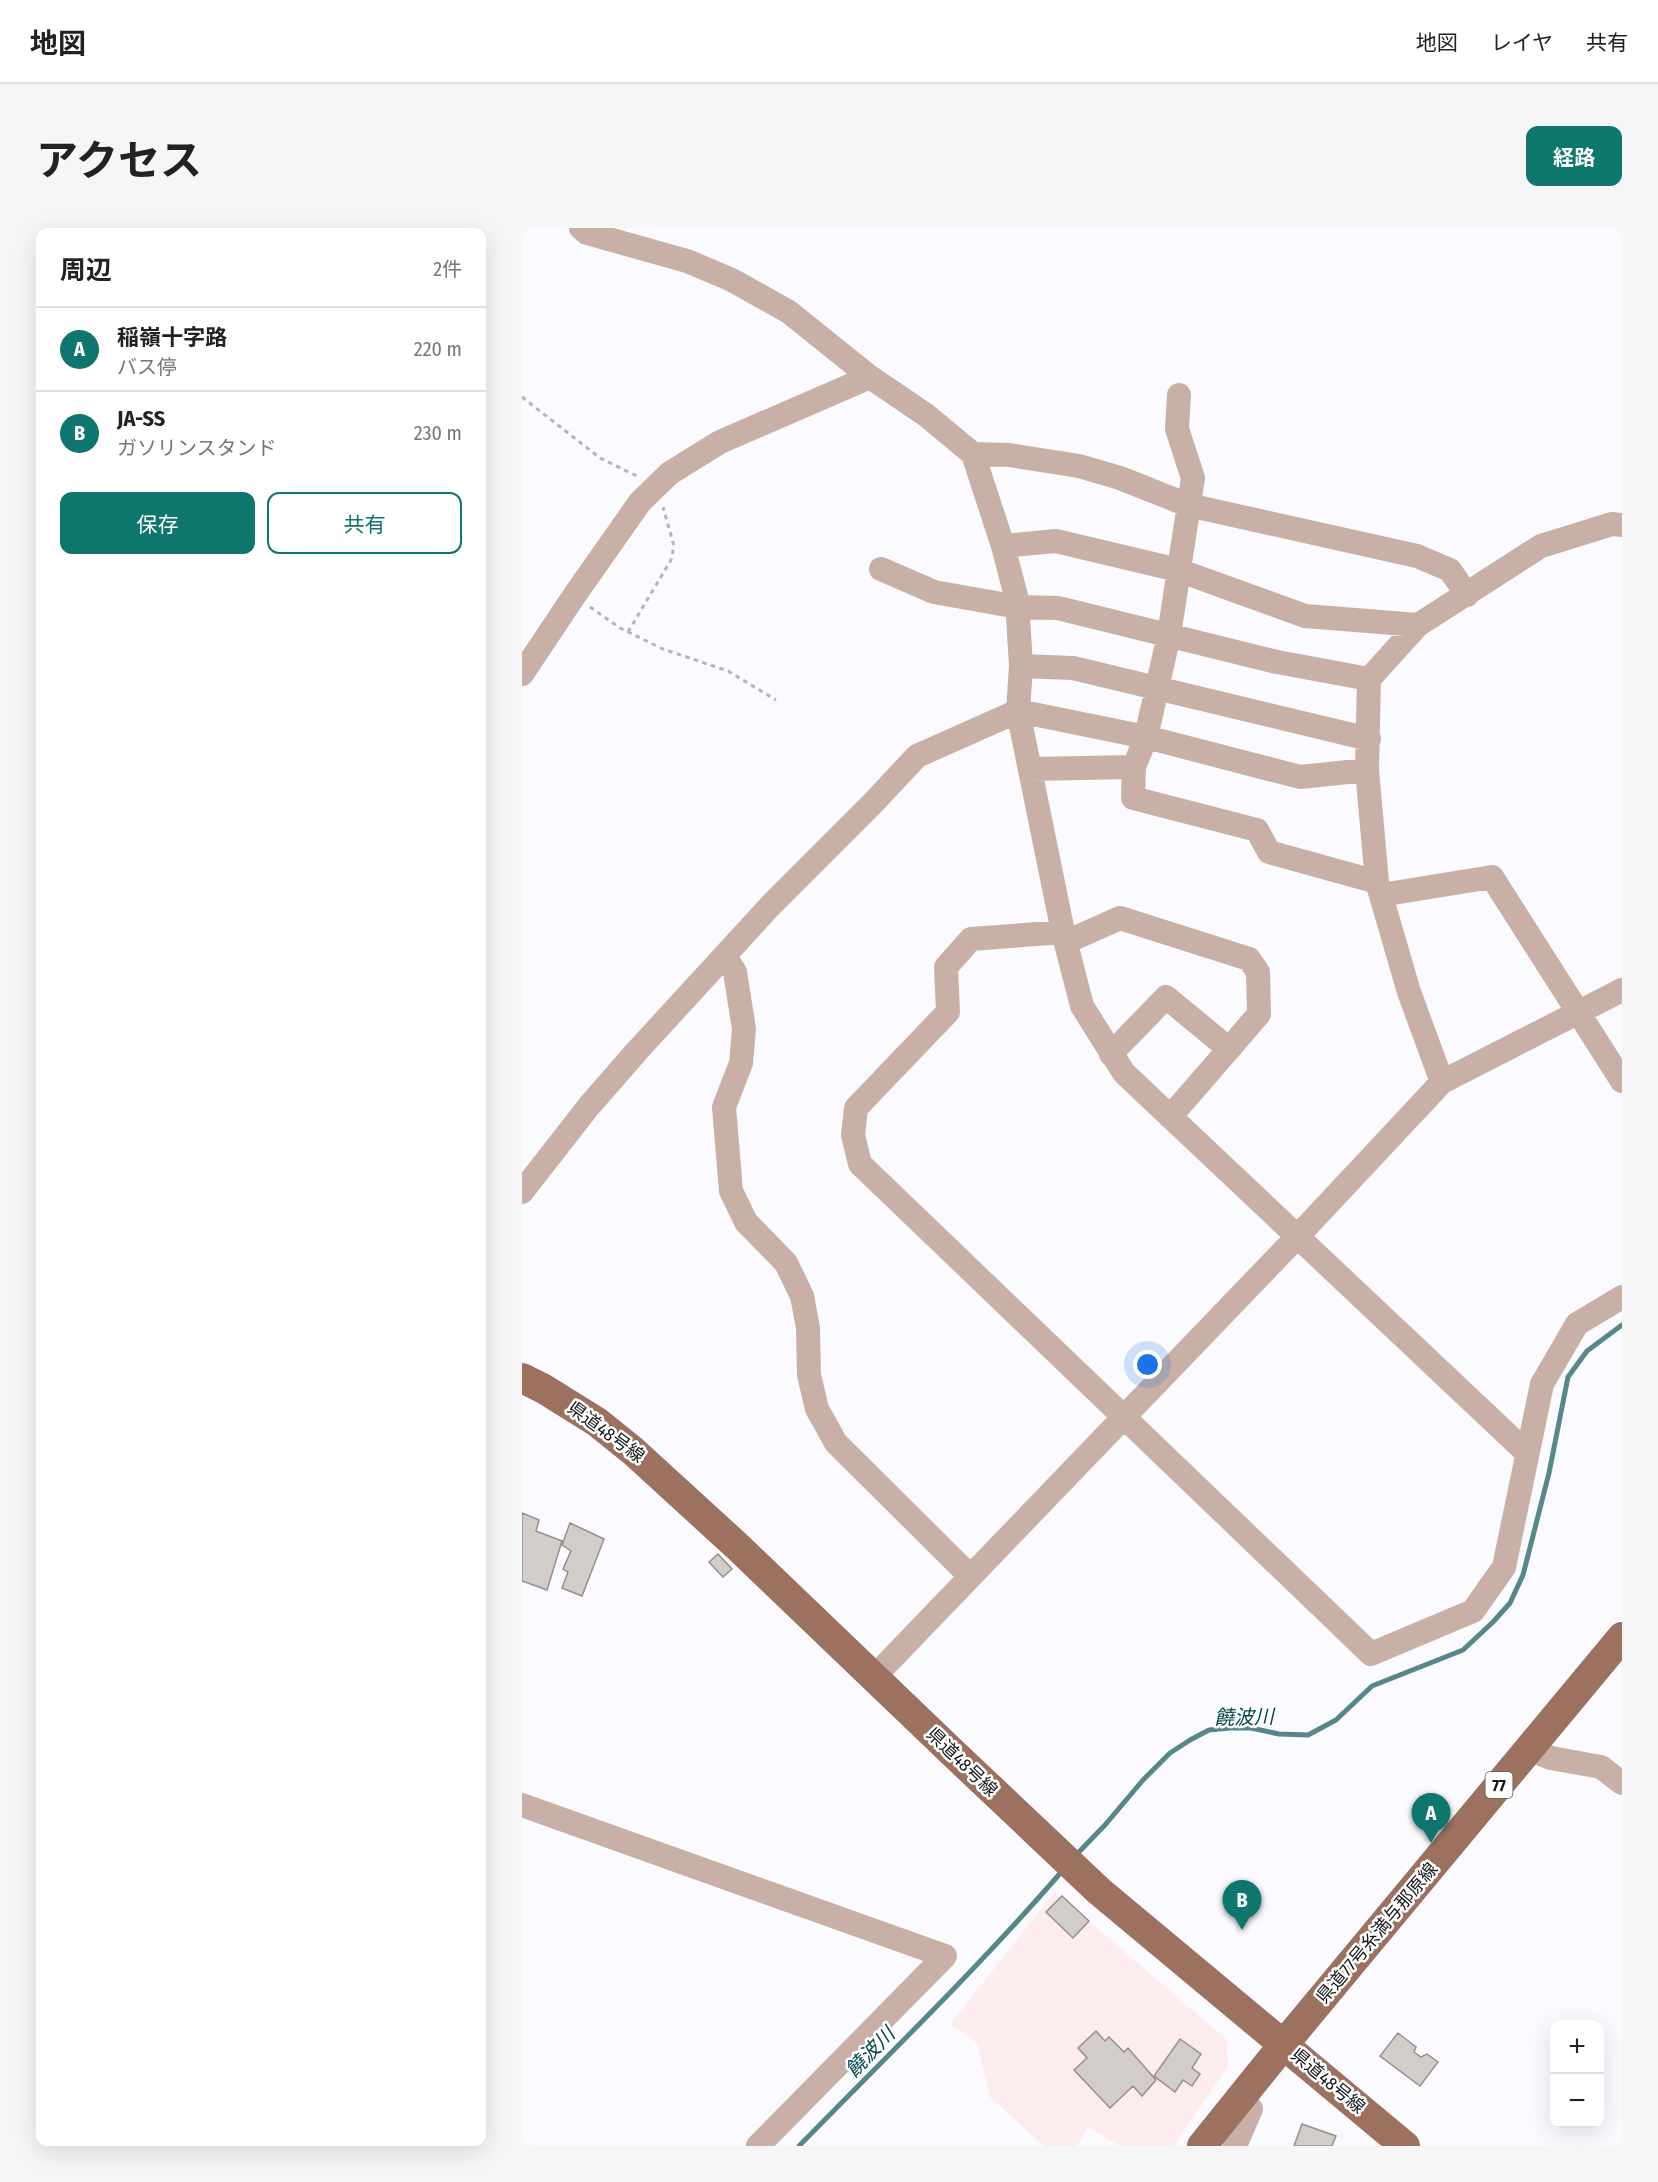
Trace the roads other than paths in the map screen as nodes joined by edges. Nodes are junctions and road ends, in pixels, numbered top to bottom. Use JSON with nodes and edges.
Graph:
{"nodes":[{"id":1,"x":581,"y":228,"type":"edge"},
{"id":2,"x":870,"y":377,"type":"junction"},
{"id":3,"x":1179,"y":395,"type":"dead end"},
{"id":4,"x":973,"y":454,"type":"junction"},
{"id":5,"x":1188,"y":506,"type":"junction"},
{"id":6,"x":1622,"y":525,"type":"edge"},
{"id":7,"x":1003,"y":546,"type":"junction"},
{"id":8,"x":881,"y":569,"type":"dead end"},
{"id":9,"x":1178,"y":570,"type":"junction"},
{"id":10,"x":1467,"y":596,"type":"junction"},
{"id":11,"x":1018,"y":607,"type":"junction"},
{"id":12,"x":1419,"y":625,"type":"junction"},
{"id":13,"x":1169,"y":634,"type":"junction"},
{"id":14,"x":1021,"y":666,"type":"junction"},
{"id":15,"x":522,"y":674,"type":"edge"},
{"id":16,"x":1369,"y":679,"type":"junction"},
{"id":17,"x":1156,"y":688,"type":"junction"},
{"id":18,"x":1018,"y":711,"type":"junction"},
{"id":19,"x":1146,"y":737,"type":"junction"},
{"id":20,"x":1369,"y":739,"type":"junction"},
{"id":21,"x":1134,"y":767,"type":"junction"},
{"id":22,"x":1030,"y":769,"type":"junction"},
{"id":23,"x":1367,"y":770,"type":"junction"},
{"id":24,"x":1379,"y":889,"type":"junction"},
{"id":25,"x":1064,"y":937,"type":"junction"},
{"id":26,"x":725,"y":956,"type":"junction"},
{"id":27,"x":1622,"y":990,"type":"edge"},
{"id":28,"x":1579,"y":1013,"type":"junction"},
{"id":29,"x":1229,"y":1049,"type":"junction"},
{"id":30,"x":1111,"y":1054,"type":"junction"},
{"id":31,"x":1622,"y":1081,"type":"edge"},
{"id":32,"x":1442,"y":1082,"type":"junction"},
{"id":33,"x":1170,"y":1117,"type":"junction"},
{"id":34,"x":522,"y":1192,"type":"edge"},
{"id":35,"x":1296,"y":1238,"type":"junction"},
{"id":36,"x":1622,"y":1297,"type":"edge"},
{"id":37,"x":522,"y":1378,"type":"edge"},
{"id":38,"x":1124,"y":1415,"type":"junction"},
{"id":39,"x":1527,"y":1453,"type":"junction"},
{"id":40,"x":970,"y":1576,"type":"junction"},
{"id":41,"x":1618,"y":1650,"type":"edge"},
{"id":42,"x":874,"y":1677,"type":"junction"},
{"id":43,"x":1528,"y":1749,"type":"junction"},
{"id":44,"x":1622,"y":1783,"type":"edge"},
{"id":45,"x":522,"y":1805,"type":"edge"},
{"id":46,"x":1284,"y":2044,"type":"junction"},
{"id":47,"x":1242,"y":2097,"type":"junction"},
{"id":48,"x":758,"y":2146,"type":"edge"},
{"id":49,"x":1202,"y":2146,"type":"edge"},
{"id":50,"x":1235,"y":2146,"type":"edge"},
{"id":51,"x":1405,"y":2146,"type":"edge"}],
"edges":[{"from":1,"to":2,"type":"street"},
{"from":2,"to":4,"type":"street"},
{"from":2,"to":15,"type":"street"},
{"from":3,"to":5,"type":"street"},
{"from":4,"to":5,"type":"street"},
{"from":4,"to":7,"type":"street"},
{"from":5,"to":9,"type":"street"},
{"from":5,"to":10,"type":"street"},
{"from":6,"to":10,"type":"street"},
{"from":7,"to":9,"type":"street"},
{"from":7,"to":11,"type":"street"},
{"from":8,"to":11,"type":"street"},
{"from":9,"to":12,"type":"street"},
{"from":9,"to":13,"type":"street"},
{"from":10,"to":12,"type":"street"},
{"from":11,"to":13,"type":"street"},
{"from":11,"to":14,"type":"street"},
{"from":12,"to":16,"type":"street"},
{"from":13,"to":16,"type":"street"},
{"from":13,"to":17,"type":"street"},
{"from":14,"to":17,"type":"street"},
{"from":14,"to":18,"type":"street"},
{"from":16,"to":20,"type":"street"},
{"from":17,"to":19,"type":"street"},
{"from":17,"to":20,"type":"street"},
{"from":18,"to":19,"type":"street"},
{"from":18,"to":22,"type":"street"},
{"from":18,"to":26,"type":"street"},
{"from":19,"to":21,"type":"street"},
{"from":19,"to":23,"type":"street"},
{"from":20,"to":23,"type":"street"},
{"from":21,"to":22,"type":"street"},
{"from":21,"to":24,"type":"street"},
{"from":22,"to":25,"type":"street"},
{"from":23,"to":24,"type":"street"},
{"from":24,"to":28,"type":"street"},
{"from":24,"to":32,"type":"street"},
{"from":25,"to":29,"type":"street"},
{"from":25,"to":30,"type":"street"},
{"from":25,"to":38,"type":"street"},
{"from":26,"to":34,"type":"street"},
{"from":26,"to":40,"type":"street"},
{"from":27,"to":28,"type":"street"},
{"from":28,"to":31,"type":"street"},
{"from":28,"to":32,"type":"street"},
{"from":29,"to":30,"type":"street"},
{"from":29,"to":33,"type":"street"},
{"from":30,"to":33,"type":"street"},
{"from":32,"to":35,"type":"street"},
{"from":33,"to":35,"type":"street"},
{"from":35,"to":38,"type":"street"},
{"from":35,"to":39,"type":"street"},
{"from":36,"to":39,"type":"street"},
{"from":37,"to":42,"type":"main road","name":"県道48号線"},
{"from":38,"to":39,"type":"street"},
{"from":38,"to":40,"type":"street"},
{"from":40,"to":42,"type":"street"},
{"from":41,"to":43,"type":"main road","name":"県道77号糸満与那原線","number":"77"},
{"from":42,"to":46,"type":"main road","name":"県道48号線"},
{"from":43,"to":44,"type":"street"},
{"from":43,"to":46,"type":"main road","name":"県道77号糸満与那原線","number":"77"},
{"from":45,"to":48,"type":"street"},
{"from":46,"to":47,"type":"main road","name":"県道77号糸満与那原線","number":"77"},
{"from":46,"to":51,"type":"main road","name":"県道48号線"},
{"from":47,"to":49,"type":"main road","name":"県道77号糸満与那原線","number":"77"},
{"from":47,"to":50,"type":"street"}]}
